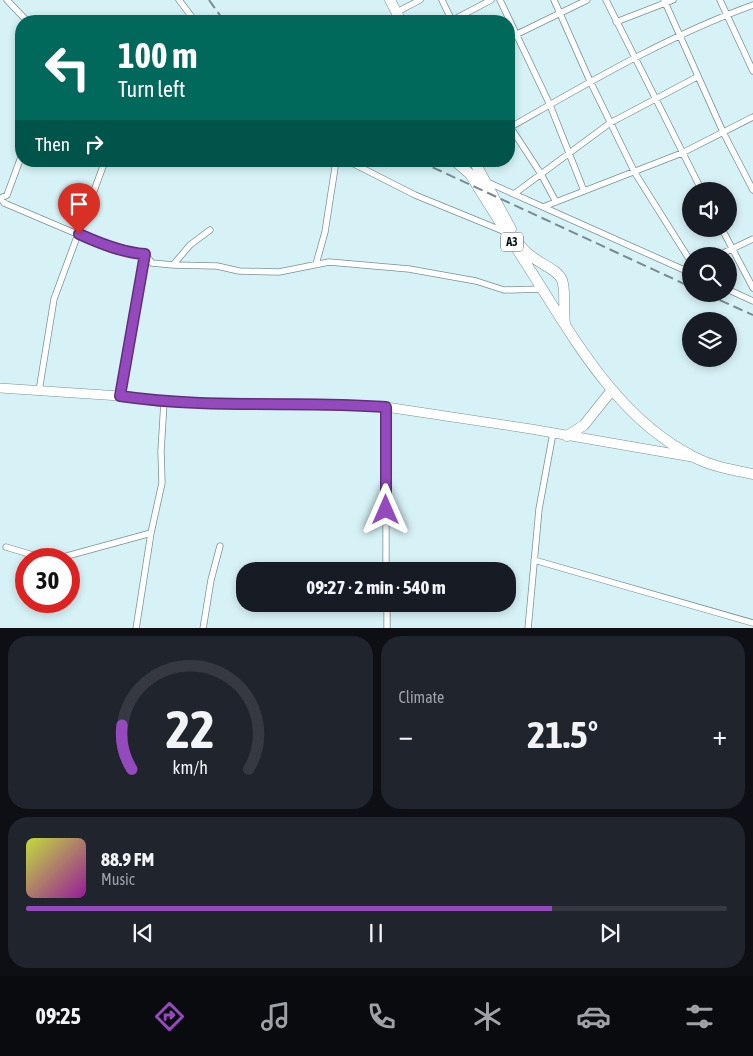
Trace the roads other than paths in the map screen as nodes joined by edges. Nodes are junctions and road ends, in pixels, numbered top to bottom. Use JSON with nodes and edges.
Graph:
{"nodes":[{"id":1,"x":7,"y":0,"type":"edge"},
{"id":2,"x":179,"y":0,"type":"edge"},
{"id":3,"x":390,"y":0,"type":"edge"},
{"id":4,"x":420,"y":0,"type":"edge"},
{"id":5,"x":442,"y":0,"type":"edge"},
{"id":6,"x":491,"y":0,"type":"edge"},
{"id":7,"x":500,"y":0,"type":"edge"},
{"id":8,"x":554,"y":0,"type":"edge"},
{"id":9,"x":587,"y":0,"type":"edge"},
{"id":10,"x":606,"y":0,"type":"edge"},
{"id":11,"x":674,"y":0,"type":"edge"},
{"id":12,"x":720,"y":0,"type":"edge"},
{"id":13,"x":664,"y":2,"type":"edge"},
{"id":14,"x":753,"y":6,"type":"edge"},
{"id":15,"x":560,"y":14,"type":"junction"},
{"id":16,"x":21,"y":15,"type":"edge"},
{"id":17,"x":190,"y":15,"type":"edge"},
{"id":18,"x":398,"y":15,"type":"edge"},
{"id":19,"x":401,"y":15,"type":"edge"},
{"id":20,"x":449,"y":15,"type":"edge"},
{"id":21,"x":463,"y":15,"type":"edge"},
{"id":22,"x":507,"y":15,"type":"edge"},
{"id":23,"x":726,"y":15,"type":"junction"},
{"id":24,"x":616,"y":22,"type":"junction"},
{"id":25,"x":516,"y":34,"type":"joint"},
{"id":26,"x":679,"y":36,"type":"junction"},
{"id":27,"x":634,"y":59,"type":"junction"},
{"id":28,"x":753,"y":71,"type":"edge"},
{"id":29,"x":697,"y":76,"type":"junction"},
{"id":30,"x":590,"y":82,"type":"junction"},
{"id":31,"x":654,"y":100,"type":"junction"},
{"id":32,"x":550,"y":105,"type":"junction"},
{"id":33,"x":753,"y":117,"type":"edge"},
{"id":34,"x":515,"y":123,"type":"edge"},
{"id":35,"x":610,"y":123,"type":"junction"},
{"id":36,"x":722,"y":132,"type":"junction"},
{"id":37,"x":515,"y":135,"type":"edge"},
{"id":38,"x":569,"y":153,"type":"junction"},
{"id":39,"x":682,"y":153,"type":"junction"},
{"id":40,"x":17,"y":167,"type":"edge"},
{"id":41,"x":103,"y":167,"type":"edge"},
{"id":42,"x":335,"y":167,"type":"edge"},
{"id":43,"x":360,"y":167,"type":"edge"},
{"id":44,"x":462,"y":167,"type":"edge"},
{"id":45,"x":477,"y":167,"type":"edge"},
{"id":46,"x":635,"y":173,"type":"junction"},
{"id":47,"x":541,"y":174,"type":"junction"},
{"id":48,"x":484,"y":181,"type":"junction"},
{"id":49,"x":697,"y":182,"type":"edge"},
{"id":50,"x":753,"y":190,"type":"edge"},
{"id":51,"x":584,"y":191,"type":"junction"},
{"id":52,"x":514,"y":194,"type":"junction"},
{"id":53,"x":556,"y":202,"type":"junction"},
{"id":54,"x":543,"y":207,"type":"junction"},
{"id":55,"x":210,"y":230,"type":"dead end"},
{"id":56,"x":505,"y":231,"type":"junction"},
{"id":57,"x":79,"y":234,"type":"junction"},
{"id":58,"x":753,"y":239,"type":"edge"},
{"id":59,"x":737,"y":247,"type":"edge"},
{"id":60,"x":682,"y":248,"type":"edge"},
{"id":61,"x":145,"y":254,"type":"junction"},
{"id":62,"x":737,"y":259,"type":"edge"},
{"id":63,"x":316,"y":264,"type":"junction"},
{"id":64,"x":173,"y":265,"type":"junction"},
{"id":65,"x":682,"y":269,"type":"edge"},
{"id":66,"x":753,"y":288,"type":"edge"},
{"id":67,"x":542,"y":289,"type":"junction"},
{"id":68,"x":737,"y":294,"type":"edge"},
{"id":69,"x":753,"y":301,"type":"edge"},
{"id":70,"x":565,"y":326,"type":"junction"},
{"id":71,"x":0,"y":388,"type":"edge"},
{"id":72,"x":612,"y":390,"type":"junction"},
{"id":73,"x":40,"y":391,"type":"junction"},
{"id":74,"x":120,"y":396,"type":"junction"},
{"id":75,"x":164,"y":402,"type":"junction"},
{"id":76,"x":386,"y":407,"type":"junction"},
{"id":77,"x":553,"y":433,"type":"junction"},
{"id":78,"x":567,"y":436,"type":"junction"},
{"id":79,"x":694,"y":457,"type":"junction"},
{"id":80,"x":753,"y":474,"type":"edge"},
{"id":81,"x":151,"y":533,"type":"junction"},
{"id":82,"x":220,"y":546,"type":"dead end"},
{"id":83,"x":6,"y":547,"type":"dead end"},
{"id":84,"x":15,"y":550,"type":"edge"},
{"id":85,"x":80,"y":552,"type":"edge"},
{"id":86,"x":534,"y":560,"type":"junction"},
{"id":87,"x":386,"y":562,"type":"edge"},
{"id":88,"x":387,"y":612,"type":"edge"},
{"id":89,"x":753,"y":623,"type":"edge"},
{"id":90,"x":136,"y":628,"type":"edge"},
{"id":91,"x":203,"y":628,"type":"edge"},
{"id":92,"x":387,"y":628,"type":"edge"},
{"id":93,"x":528,"y":628,"type":"edge"}],
"edges":[{"from":1,"to":16,"type":"street"},
{"from":2,"to":17,"type":"street"},
{"from":3,"to":18,"type":"highway"},
{"from":4,"to":19,"type":"street"},
{"from":5,"to":20,"type":"street"},
{"from":6,"to":21,"type":"street"},
{"from":7,"to":22,"type":"street"},
{"from":8,"to":15,"type":"street"},
{"from":9,"to":15,"type":"street"},
{"from":10,"to":24,"type":"street"},
{"from":11,"to":13,"type":"street"},
{"from":12,"to":23,"type":"street"},
{"from":13,"to":24,"type":"street"},
{"from":13,"to":26,"type":"street"},
{"from":14,"to":23,"type":"street"},
{"from":15,"to":25,"type":"street"},
{"from":15,"to":30,"type":"street"},
{"from":23,"to":26,"type":"street"},
{"from":23,"to":28,"type":"street"},
{"from":24,"to":27,"type":"street"},
{"from":25,"to":32,"type":"street"},
{"from":26,"to":27,"type":"street"},
{"from":26,"to":29,"type":"street"},
{"from":27,"to":30,"type":"street"},
{"from":27,"to":31,"type":"street"},
{"from":29,"to":31,"type":"street"},
{"from":29,"to":36,"type":"street"},
{"from":30,"to":32,"type":"street"},
{"from":30,"to":35,"type":"street"},
{"from":31,"to":35,"type":"street"},
{"from":31,"to":39,"type":"street"},
{"from":32,"to":34,"type":"street"},
{"from":32,"to":38,"type":"street"},
{"from":33,"to":36,"type":"street"},
{"from":35,"to":38,"type":"street"},
{"from":35,"to":46,"type":"street"},
{"from":36,"to":39,"type":"street"},
{"from":36,"to":50,"type":"street"},
{"from":37,"to":47,"type":"street"},
{"from":38,"to":47,"type":"street"},
{"from":38,"to":51,"type":"street"},
{"from":39,"to":46,"type":"street"},
{"from":39,"to":49,"type":"street"},
{"from":40,"to":57,"type":"street"},
{"from":41,"to":57,"type":"street"},
{"from":42,"to":63,"type":"street"},
{"from":43,"to":56,"type":"street"},
{"from":44,"to":56,"type":"highway","number":"A3"},
{"from":45,"to":48,"type":"highway","number":"A3"},
{"from":46,"to":51,"type":"street"},
{"from":46,"to":60,"type":"street"},
{"from":47,"to":52,"type":"street"},
{"from":47,"to":53,"type":"street"},
{"from":48,"to":52,"type":"street"},
{"from":48,"to":70,"type":"highway","number":"A3"},
{"from":51,"to":53,"type":"street"},
{"from":52,"to":54,"type":"street"},
{"from":53,"to":54,"type":"street"},
{"from":54,"to":65,"type":"street"},
{"from":55,"to":64,"type":"street"},
{"from":56,"to":67,"type":"highway","number":"A3"},
{"from":57,"to":61,"type":"street"},
{"from":57,"to":73,"type":"street"},
{"from":58,"to":59,"type":"street"},
{"from":61,"to":64,"type":"street"},
{"from":61,"to":74,"type":"street"},
{"from":62,"to":66,"type":"street"},
{"from":63,"to":64,"type":"street"},
{"from":63,"to":67,"type":"street"},
{"from":67,"to":70,"type":"highway","number":"A3"},
{"from":68,"to":69,"type":"street"},
{"from":70,"to":72,"type":"highway","number":"A3"},
{"from":71,"to":73,"type":"main road"},
{"from":72,"to":78,"type":"highway"},
{"from":72,"to":79,"type":"highway","number":"A3"},
{"from":73,"to":74,"type":"main road"},
{"from":74,"to":75,"type":"main road"},
{"from":75,"to":76,"type":"main road"},
{"from":75,"to":81,"type":"street"},
{"from":76,"to":77,"type":"main road"},
{"from":76,"to":87,"type":"street"},
{"from":77,"to":78,"type":"main road"},
{"from":77,"to":86,"type":"street"},
{"from":78,"to":79,"type":"main road"},
{"from":79,"to":80,"type":"highway","number":"A3"},
{"from":81,"to":85,"type":"street"},
{"from":81,"to":90,"type":"street"},
{"from":82,"to":91,"type":"street"},
{"from":83,"to":84,"type":"street"},
{"from":86,"to":89,"type":"street"},
{"from":86,"to":93,"type":"street"},
{"from":88,"to":92,"type":"street"}]}
